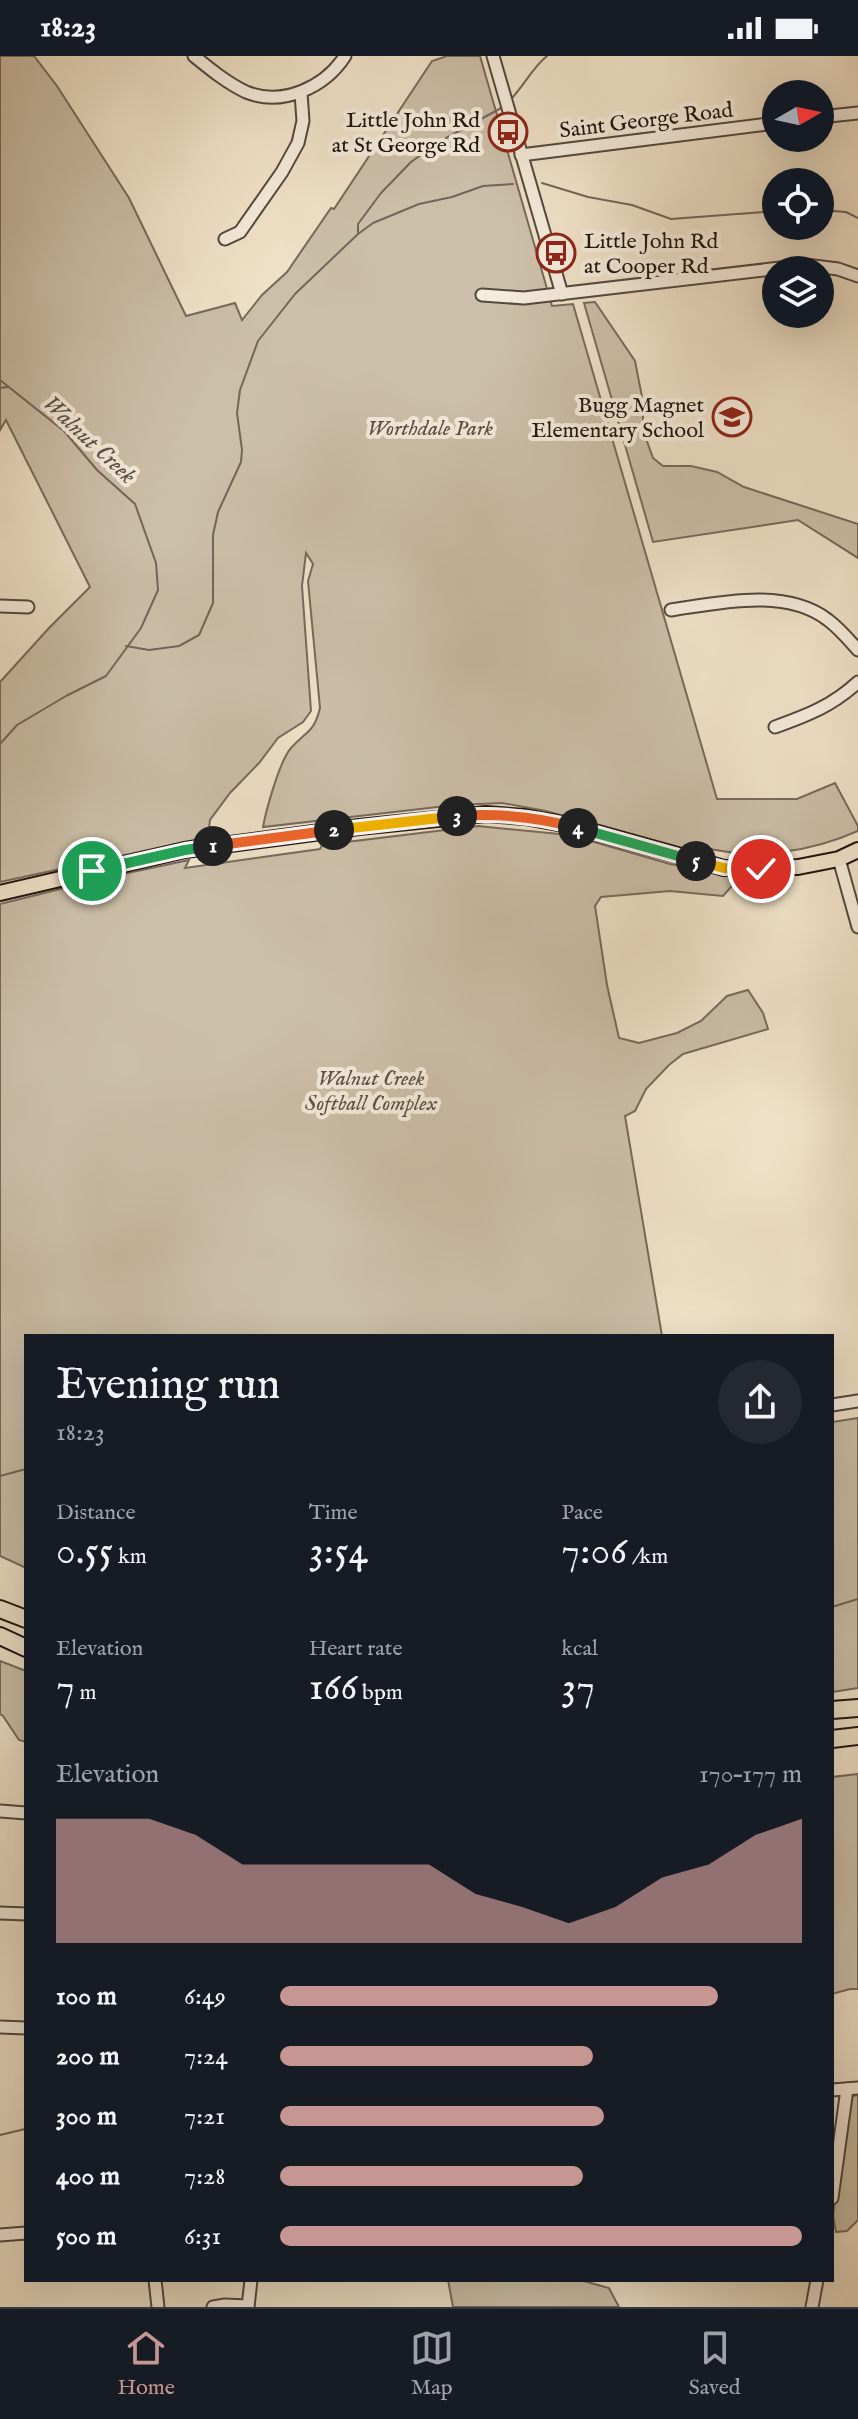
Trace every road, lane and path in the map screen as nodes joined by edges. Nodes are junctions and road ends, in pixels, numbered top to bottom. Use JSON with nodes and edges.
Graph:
{"nodes":[{"id":1,"x":194,"y":56,"type":"edge"},
{"id":2,"x":345,"y":56,"type":"edge"},
{"id":3,"x":493,"y":56,"type":"edge"},
{"id":4,"x":301,"y":93,"type":"junction"},
{"id":5,"x":858,"y":113,"type":"edge"},
{"id":6,"x":834,"y":116,"type":"edge"},
{"id":7,"x":762,"y":125,"type":"edge"},
{"id":8,"x":521,"y":155,"type":"junction"},
{"id":9,"x":225,"y":239,"type":"dead end"},
{"id":10,"x":858,"y":276,"type":"edge"},
{"id":11,"x":562,"y":294,"type":"junction"},
{"id":12,"x":482,"y":295,"type":"dead end"},
{"id":13,"x":0,"y":606,"type":"edge"},
{"id":14,"x":28,"y":607,"type":"dead end"},
{"id":15,"x":671,"y":610,"type":"dead end"},
{"id":16,"x":858,"y":650,"type":"edge"},
{"id":17,"x":858,"y":682,"type":"edge"},
{"id":18,"x":775,"y":727,"type":"dead end"},
{"id":19,"x":858,"y":850,"type":"edge"},
{"id":20,"x":839,"y":859,"type":"junction"},
{"id":21,"x":0,"y":893,"type":"edge"},
{"id":22,"x":858,"y":927,"type":"edge"},
{"id":23,"x":858,"y":1401,"type":"edge"},
{"id":24,"x":834,"y":1405,"type":"edge"},
{"id":25,"x":0,"y":1609,"type":"edge"},
{"id":26,"x":24,"y":1618,"type":"edge"},
{"id":27,"x":0,"y":1636,"type":"edge"},
{"id":28,"x":24,"y":1647,"type":"edge"},
{"id":29,"x":858,"y":1708,"type":"edge"},
{"id":30,"x":834,"y":1710,"type":"edge"},
{"id":31,"x":858,"y":1739,"type":"edge"},
{"id":32,"x":834,"y":1740,"type":"edge"},
{"id":33,"x":0,"y":1811,"type":"edge"},
{"id":34,"x":24,"y":1813,"type":"edge"},
{"id":35,"x":0,"y":1913,"type":"edge"},
{"id":36,"x":24,"y":1914,"type":"edge"},
{"id":37,"x":0,"y":2027,"type":"edge"},
{"id":38,"x":24,"y":2028,"type":"edge"},
{"id":39,"x":852,"y":2088,"type":"edge"},
{"id":40,"x":834,"y":2187,"type":"edge"},
{"id":41,"x":24,"y":2233,"type":"edge"},
{"id":42,"x":0,"y":2235,"type":"edge"},
{"id":43,"x":155,"y":2282,"type":"edge"},
{"id":44,"x":251,"y":2282,"type":"edge"},
{"id":45,"x":817,"y":2282,"type":"edge"},
{"id":46,"x":158,"y":2307,"type":"edge"},
{"id":47,"x":213,"y":2307,"type":"edge"},
{"id":48,"x":248,"y":2307,"type":"edge"},
{"id":49,"x":812,"y":2307,"type":"edge"}],
"edges":[{"from":1,"to":4,"type":"street"},
{"from":2,"to":4,"type":"street"},
{"from":3,"to":8,"type":"street"},
{"from":4,"to":9,"type":"street"},
{"from":5,"to":6,"type":"street"},
{"from":7,"to":8,"type":"street","name":"Saint George Road"},
{"from":8,"to":11,"type":"street"},
{"from":10,"to":11,"type":"street"},
{"from":11,"to":12,"type":"street"},
{"from":13,"to":14,"type":"street"},
{"from":15,"to":16,"type":"street"},
{"from":17,"to":18,"type":"street"},
{"from":19,"to":20,"type":"main road"},
{"from":20,"to":21,"type":"main road"},
{"from":20,"to":22,"type":"street"},
{"from":23,"to":24,"type":"street"},
{"from":25,"to":26,"type":"highway"},
{"from":27,"to":28,"type":"highway"},
{"from":29,"to":30,"type":"highway"},
{"from":31,"to":32,"type":"highway"},
{"from":33,"to":34,"type":"street"},
{"from":35,"to":36,"type":"street"},
{"from":37,"to":38,"type":"street"},
{"from":39,"to":40,"type":"street"},
{"from":41,"to":42,"type":"street"},
{"from":43,"to":46,"type":"street"},
{"from":44,"to":48,"type":"street"},
{"from":45,"to":49,"type":"street"},
{"from":47,"to":48,"type":"street"}]}
